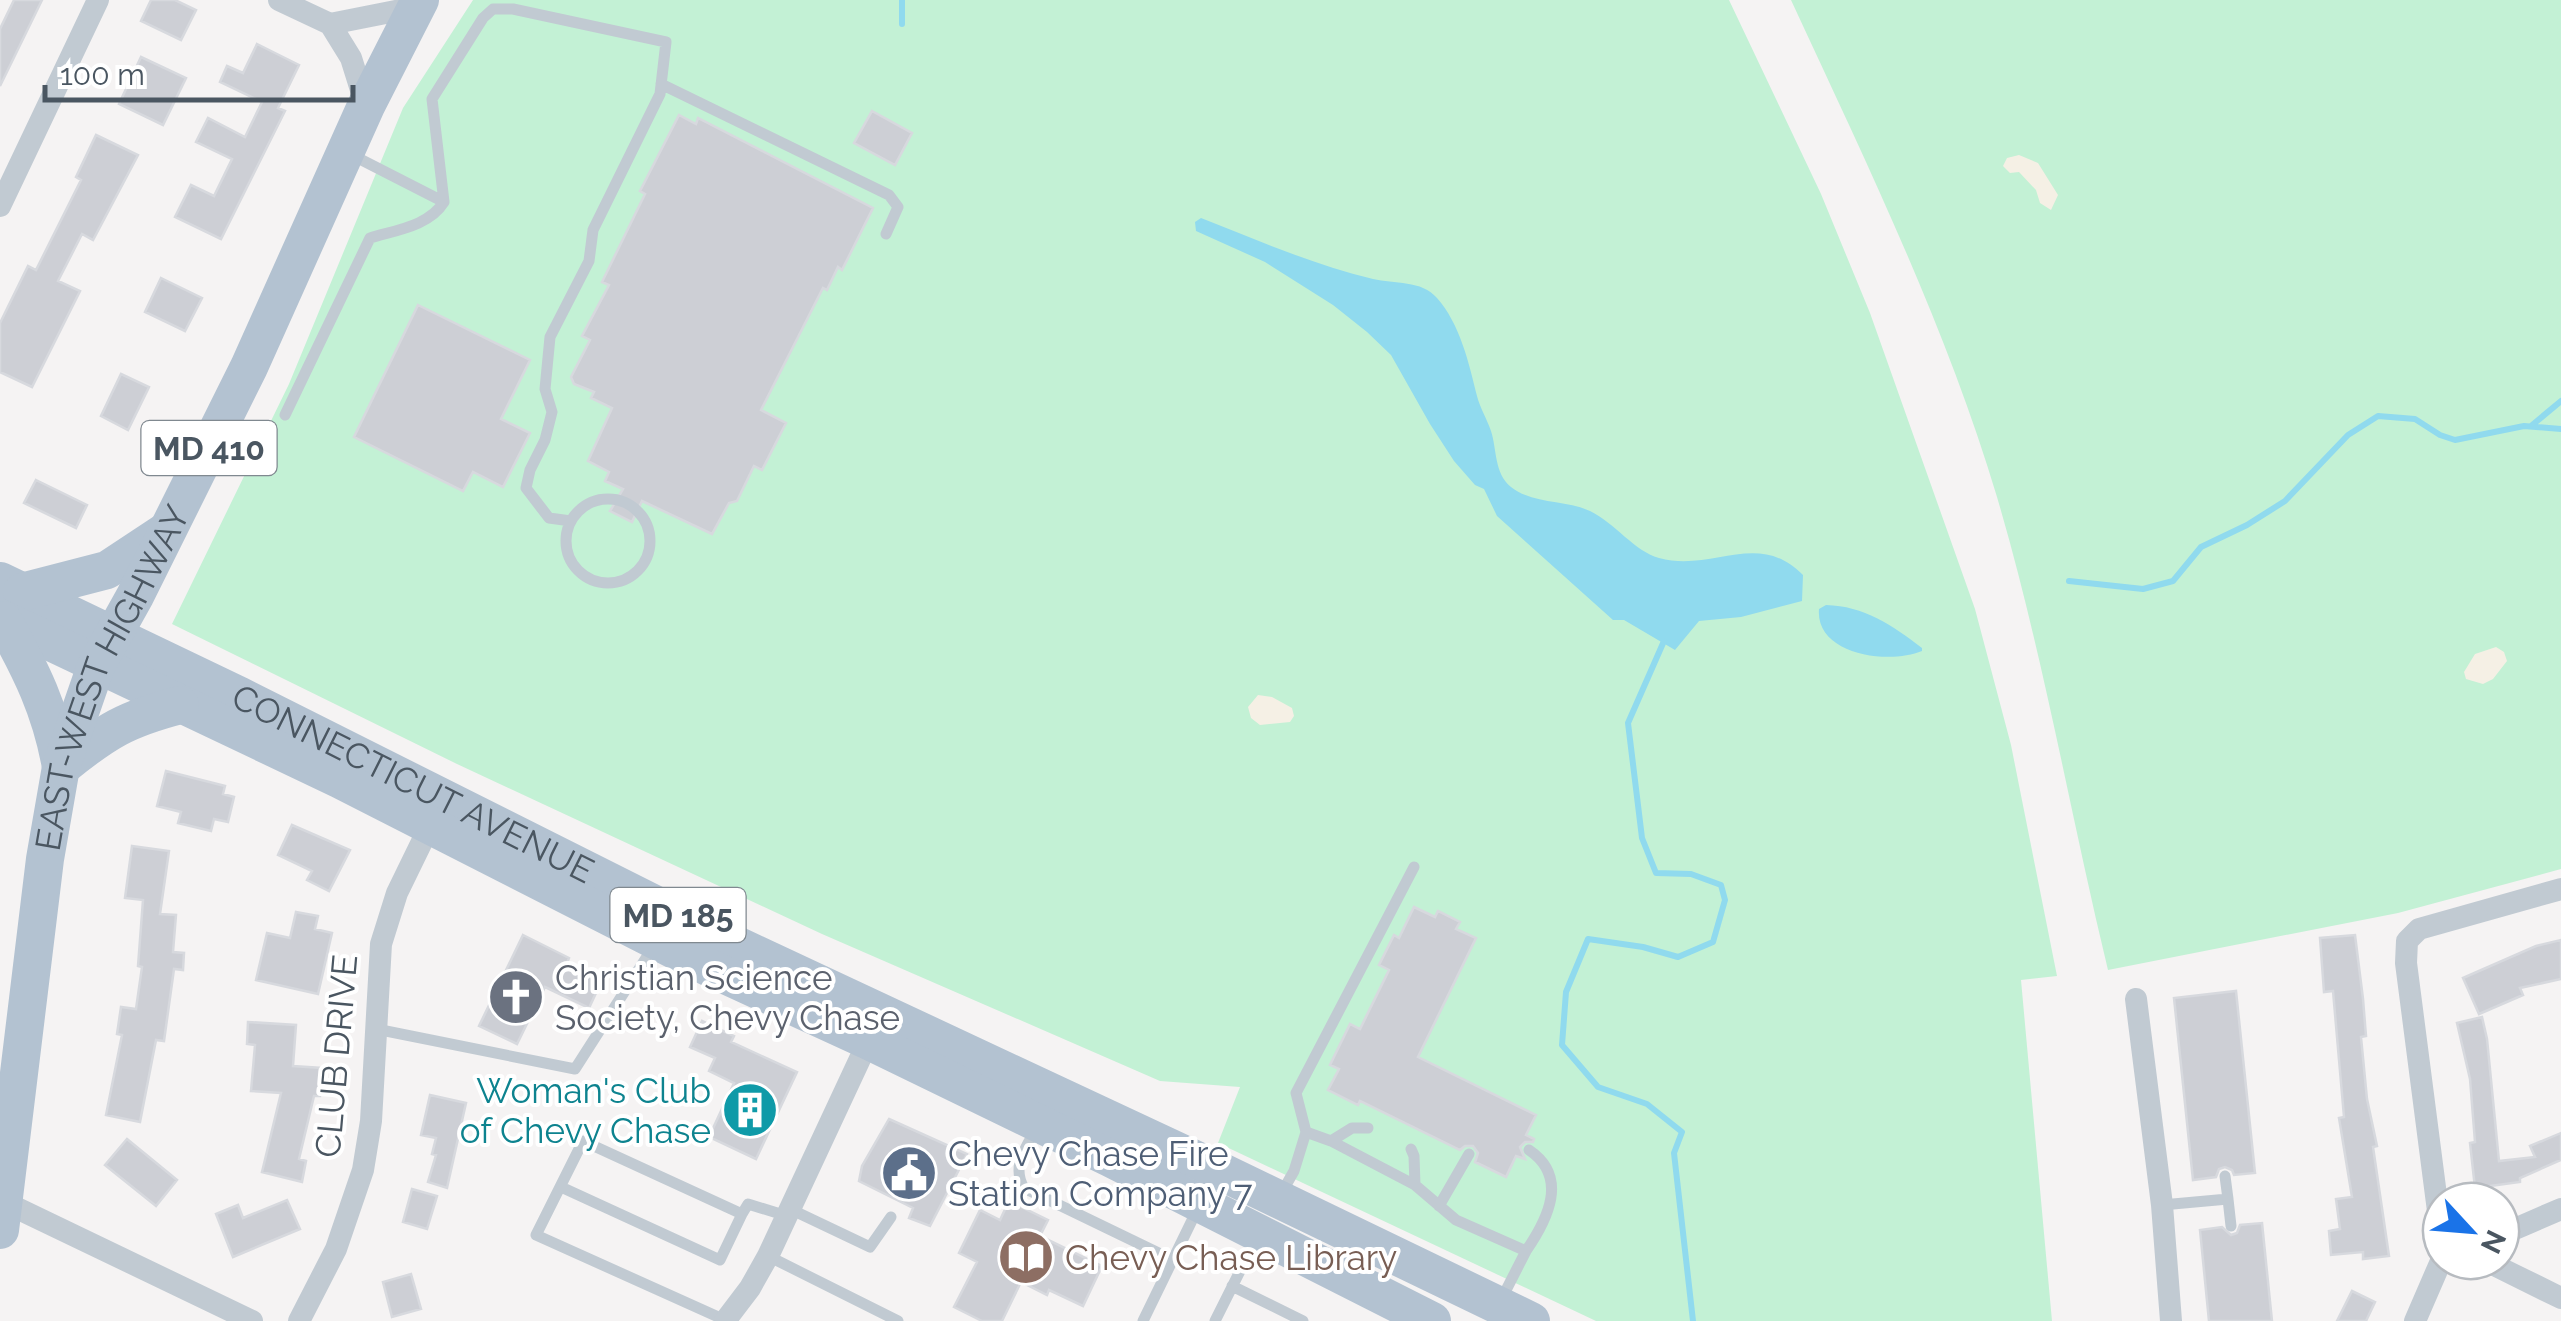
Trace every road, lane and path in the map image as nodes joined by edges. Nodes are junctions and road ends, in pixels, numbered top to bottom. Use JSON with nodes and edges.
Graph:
{"nodes":[{"id":1,"x":98,"y":0,"type":"edge"},
{"id":2,"x":279,"y":0,"type":"edge"},
{"id":3,"x":418,"y":3,"type":"edge"},
{"id":4,"x":330,"y":24,"type":"junction"},
{"id":5,"x":660,"y":84,"type":"junction"},
{"id":6,"x":366,"y":106,"type":"junction"},
{"id":7,"x":345,"y":152,"type":"junction"},
{"id":8,"x":444,"y":202,"type":"junction"},
{"id":9,"x":0,"y":206,"type":"edge"},
{"id":10,"x":886,"y":234,"type":"dead end"},
{"id":11,"x":285,"y":414,"type":"dead end"},
{"id":12,"x":571,"y":521,"type":"junction"},
{"id":13,"x":168,"y":530,"type":"junction"},
{"id":14,"x":6,"y":602,"type":"edge"},
{"id":15,"x":105,"y":651,"type":"junction"},
{"id":16,"x":180,"y":705,"type":"junction"},
{"id":17,"x":61,"y":767,"type":"junction"},
{"id":18,"x":437,"y":812,"type":"junction"},
{"id":19,"x":1414,"y":866,"type":"dead end"},
{"id":20,"x":2561,"y":889,"type":"edge"},
{"id":21,"x":657,"y":941,"type":"junction"},
{"id":22,"x":2136,"y":998,"type":"dead end"},
{"id":23,"x":875,"y":1027,"type":"junction"},
{"id":24,"x":376,"y":1029,"type":"junction"},
{"id":25,"x":961,"y":1068,"type":"junction"},
{"id":26,"x":1038,"y":1124,"type":"junction"},
{"id":27,"x":1368,"y":1128,"type":"dead end"},
{"id":28,"x":1306,"y":1132,"type":"junction"},
{"id":29,"x":1331,"y":1140,"type":"junction"},
{"id":30,"x":1411,"y":1149,"type":"dead end"},
{"id":31,"x":1529,"y":1150,"type":"dead end"},
{"id":32,"x":1470,"y":1154,"type":"dead end"},
{"id":33,"x":2225,"y":1176,"type":"dead end"},
{"id":34,"x":2434,"y":1181,"type":"edge"},
{"id":35,"x":1415,"y":1185,"type":"junction"},
{"id":36,"x":561,"y":1187,"type":"junction"},
{"id":37,"x":2228,"y":1198,"type":"junction"},
{"id":38,"x":1278,"y":1200,"type":"junction"},
{"id":39,"x":1200,"y":1204,"type":"junction"},
{"id":40,"x":2162,"y":1205,"type":"junction"},
{"id":41,"x":1440,"y":1206,"type":"junction"},
{"id":42,"x":2561,"y":1210,"type":"edge"},
{"id":43,"x":2,"y":1211,"type":"edge"},
{"id":44,"x":788,"y":1212,"type":"junction"},
{"id":45,"x":742,"y":1214,"type":"junction"},
{"id":46,"x":891,"y":1217,"type":"dead end"},
{"id":47,"x":2231,"y":1226,"type":"dead end"},
{"id":48,"x":2521,"y":1227,"type":"edge"},
{"id":49,"x":1258,"y":1233,"type":"junction"},
{"id":50,"x":1526,"y":1251,"type":"junction"},
{"id":51,"x":768,"y":1256,"type":"junction"},
{"id":52,"x":1173,"y":1260,"type":"junction"},
{"id":53,"x":2521,"y":1278,"type":"edge"},
{"id":54,"x":2432,"y":1281,"type":"edge"},
{"id":55,"x":1232,"y":1286,"type":"junction"},
{"id":56,"x":2561,"y":1298,"type":"edge"},
{"id":57,"x":1514,"y":1313,"type":"edge"},
{"id":58,"x":725,"y":1320,"type":"edge"},
{"id":59,"x":252,"y":1321,"type":"edge"},
{"id":60,"x":299,"y":1321,"type":"edge"},
{"id":61,"x":898,"y":1321,"type":"edge"},
{"id":62,"x":1143,"y":1321,"type":"edge"},
{"id":63,"x":1215,"y":1321,"type":"edge"},
{"id":64,"x":1303,"y":1321,"type":"edge"},
{"id":65,"x":1432,"y":1321,"type":"edge"},
{"id":66,"x":2171,"y":1321,"type":"edge"},
{"id":67,"x":2414,"y":1321,"type":"edge"}],
"edges":[{"from":1,"to":9,"type":"street"},
{"from":2,"to":4,"type":"street"},
{"from":3,"to":4,"type":"street"},
{"from":3,"to":6,"type":"main road","name":"EAST-WEST HIGHWAY","number":"MD 410"},
{"from":4,"to":6,"type":"street"},
{"from":5,"to":8,"type":"lane"},
{"from":5,"to":10,"type":"lane"},
{"from":5,"to":12,"type":"lane"},
{"from":6,"to":7,"type":"main road","name":"EAST-WEST HIGHWAY","number":"MD 410"},
{"from":7,"to":8,"type":"lane"},
{"from":7,"to":13,"type":"main road","name":"EAST-WEST HIGHWAY","number":"MD 410"},
{"from":8,"to":11,"type":"lane"},
{"from":12,"to":12,"type":"lane"},
{"from":13,"to":14,"type":"main road"},
{"from":13,"to":15,"type":"main road","name":"EAST-WEST HIGHWAY","number":"MD 410"},
{"from":14,"to":15,"type":"main road","name":"CONNECTICUT AVENUE","number":"MD 185"},
{"from":14,"to":17,"type":"main road"},
{"from":15,"to":16,"type":"main road","name":"CONNECTICUT AVENUE","number":"MD 185"},
{"from":15,"to":17,"type":"main road","name":"EAST-WEST HIGHWAY","number":"MD 410"},
{"from":15,"to":18,"type":"main road","name":"CONNECTICUT AVENUE","number":"MD 185"},
{"from":16,"to":17,"type":"main road"},
{"from":16,"to":18,"type":"main road","name":"CONNECTICUT AVENUE","number":"MD 185"},
{"from":17,"to":43,"type":"main road","name":"EAST-WEST HIGHWAY","number":"MD 410"},
{"from":18,"to":21,"type":"main road","name":"CONNECTICUT AVENUE","number":"MD 185"},
{"from":18,"to":23,"type":"main road","name":"CONNECTICUT AVENUE","number":"MD 185"},
{"from":18,"to":24,"type":"street","name":"CLUB DRIVE"},
{"from":19,"to":28,"type":"lane"},
{"from":20,"to":34,"type":"street"},
{"from":21,"to":23,"type":"main road","name":"CONNECTICUT AVENUE","number":"MD 185"},
{"from":21,"to":24,"type":"lane"},
{"from":22,"to":40,"type":"street"},
{"from":23,"to":25,"type":"main road","name":"CONNECTICUT AVENUE","number":"MD 185"},
{"from":23,"to":44,"type":"street"},
{"from":24,"to":60,"type":"street","name":"CLUB DRIVE"},
{"from":25,"to":26,"type":"main road","name":"CONNECTICUT AVENUE","number":"MD 185"},
{"from":25,"to":38,"type":"main road","name":"CONNECTICUT AVENUE","number":"MD 185"},
{"from":26,"to":39,"type":"main road","name":"CONNECTICUT AVENUE","number":"MD 185"},
{"from":26,"to":52,"type":"lane"},
{"from":27,"to":29,"type":"lane"},
{"from":28,"to":29,"type":"lane"},
{"from":28,"to":38,"type":"lane"},
{"from":29,"to":35,"type":"lane"},
{"from":30,"to":35,"type":"lane"},
{"from":31,"to":50,"type":"lane"},
{"from":32,"to":41,"type":"lane"},
{"from":33,"to":37,"type":"lane"},
{"from":35,"to":41,"type":"lane"},
{"from":36,"to":45,"type":"lane"},
{"from":36,"to":45,"type":"lane"},
{"from":36,"to":58,"type":"lane"},
{"from":37,"to":40,"type":"lane"},
{"from":37,"to":47,"type":"lane"},
{"from":38,"to":57,"type":"main road","name":"CONNECTICUT AVENUE","number":"MD 185"},
{"from":39,"to":49,"type":"main road","name":"CONNECTICUT AVENUE","number":"MD 185"},
{"from":39,"to":52,"type":"lane"},
{"from":40,"to":66,"type":"street"},
{"from":41,"to":50,"type":"lane"},
{"from":42,"to":48,"type":"street"},
{"from":43,"to":59,"type":"street"},
{"from":44,"to":45,"type":"lane"},
{"from":44,"to":46,"type":"lane"},
{"from":44,"to":51,"type":"street"},
{"from":49,"to":55,"type":"lane"},
{"from":49,"to":65,"type":"main road","name":"CONNECTICUT AVENUE","number":"MD 185"},
{"from":50,"to":57,"type":"lane"},
{"from":51,"to":58,"type":"street"},
{"from":51,"to":61,"type":"lane"},
{"from":52,"to":62,"type":"lane"},
{"from":53,"to":56,"type":"street"},
{"from":54,"to":67,"type":"street"},
{"from":55,"to":63,"type":"lane"},
{"from":55,"to":64,"type":"lane"}]}
